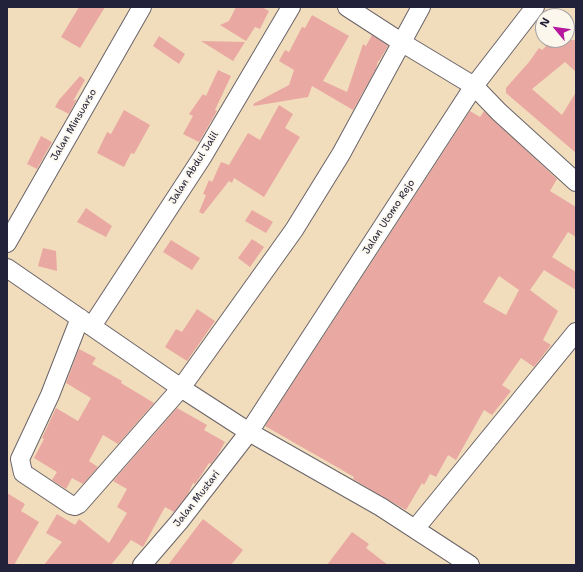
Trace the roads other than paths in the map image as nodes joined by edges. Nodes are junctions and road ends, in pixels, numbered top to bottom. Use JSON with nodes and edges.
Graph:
{"nodes":[{"id":1,"x":142,"y":7,"type":"edge"},
{"id":2,"x":291,"y":7,"type":"edge"},
{"id":3,"x":347,"y":7,"type":"edge"},
{"id":4,"x":420,"y":7,"type":"edge"},
{"id":5,"x":535,"y":7,"type":"edge"},
{"id":6,"x":401,"y":42,"type":"junction"},
{"id":7,"x":474,"y":86,"type":"junction"},
{"id":8,"x":576,"y":182,"type":"edge"},
{"id":9,"x":7,"y":243,"type":"edge"},
{"id":10,"x":7,"y":268,"type":"edge"},
{"id":11,"x":86,"y":322,"type":"junction"},
{"id":12,"x":576,"y":332,"type":"edge"},
{"id":13,"x":181,"y":388,"type":"junction"},
{"id":14,"x":249,"y":432,"type":"junction"},
{"id":15,"x":415,"y":529,"type":"junction"},
{"id":16,"x":142,"y":565,"type":"edge"},
{"id":17,"x":470,"y":565,"type":"edge"}],
"edges":[{"from":1,"to":9,"type":"street","name":"Jalan Minsuarso"},
{"from":2,"to":11,"type":"street","name":"Jalan Abdul Jalil"},
{"from":3,"to":6,"type":"street"},
{"from":4,"to":6,"type":"street","name":"Jalan Abdul Jalil"},
{"from":5,"to":7,"type":"street","name":"Jalan Utomo Rejo"},
{"from":6,"to":7,"type":"street"},
{"from":6,"to":13,"type":"street","name":"Jalan Abdul Jalil"},
{"from":7,"to":8,"type":"street"},
{"from":7,"to":14,"type":"street","name":"Jalan Utomo Rejo"},
{"from":10,"to":11,"type":"street"},
{"from":11,"to":13,"type":"street"},
{"from":11,"to":13,"type":"street","name":"Jalan Abdul Jalil"},
{"from":12,"to":15,"type":"street"},
{"from":13,"to":14,"type":"street"},
{"from":14,"to":15,"type":"street"},
{"from":14,"to":16,"type":"street","name":"Jalan Mustari"},
{"from":15,"to":17,"type":"street"}]}
